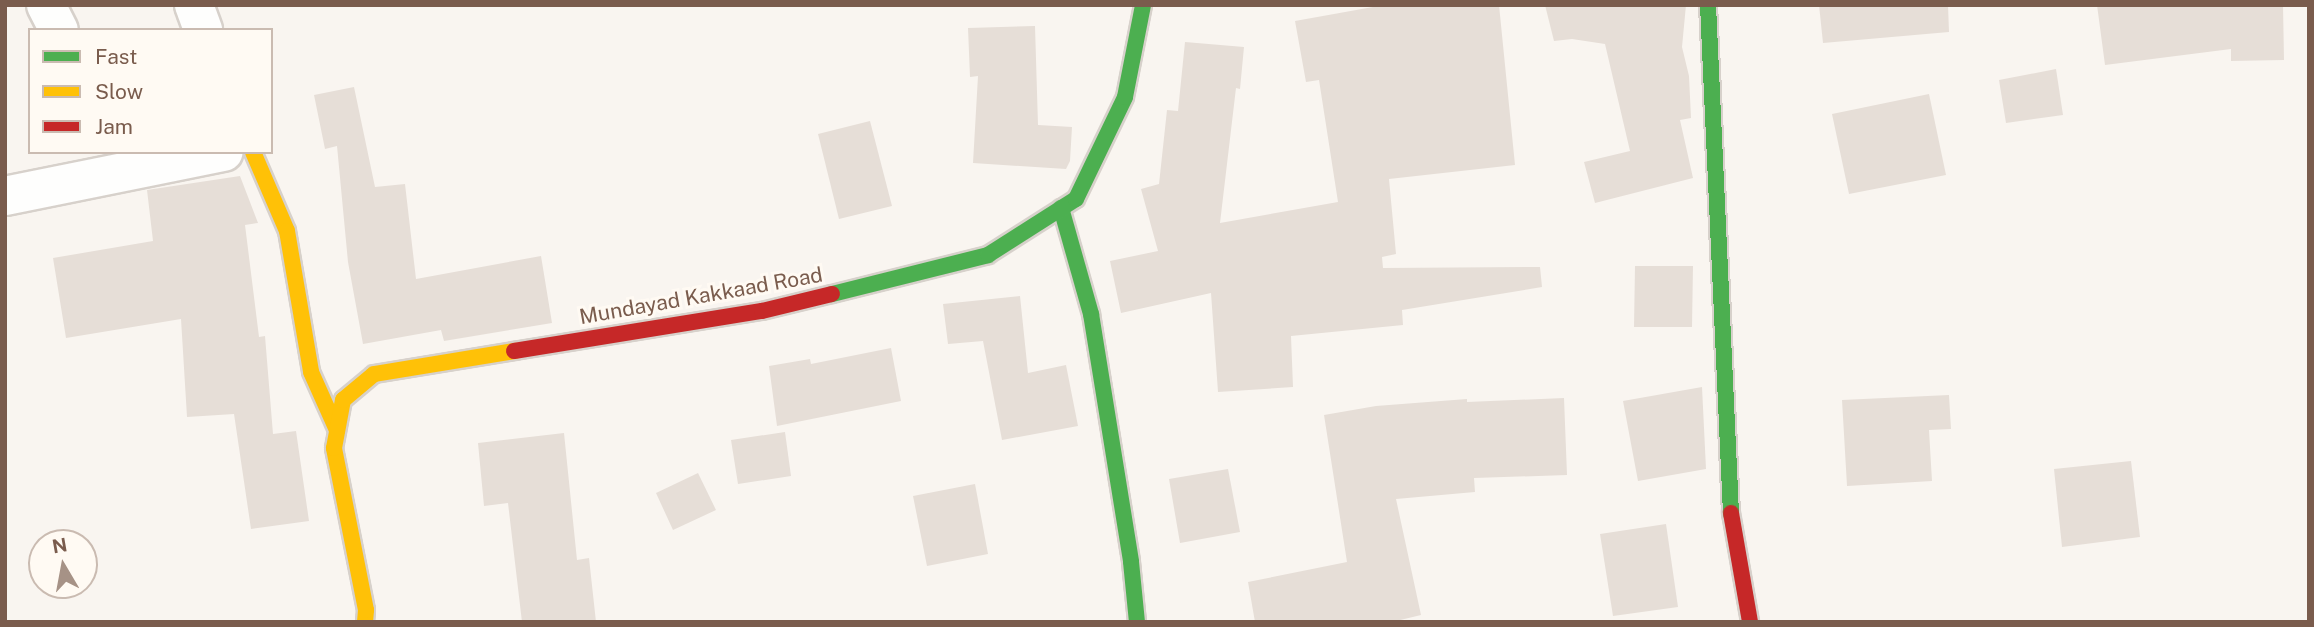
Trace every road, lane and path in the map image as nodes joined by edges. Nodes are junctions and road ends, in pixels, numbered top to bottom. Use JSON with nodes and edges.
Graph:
{"nodes":[{"id":1,"x":46,"y":5,"type":"edge"},
{"id":2,"x":194,"y":5,"type":"edge"},
{"id":3,"x":1143,"y":5,"type":"edge"},
{"id":4,"x":1708,"y":5,"type":"edge"},
{"id":5,"x":58,"y":28,"type":"edge"},
{"id":6,"x":202,"y":28,"type":"edge"},
{"id":7,"x":203,"y":154,"type":"edge"},
{"id":8,"x":254,"y":154,"type":"edge"},
{"id":9,"x":97,"y":164,"type":"edge"},
{"id":10,"x":5,"y":196,"type":"edge"},
{"id":11,"x":1062,"y":208,"type":"junction"},
{"id":12,"x":337,"y":430,"type":"junction"},
{"id":13,"x":365,"y":622,"type":"edge"},
{"id":14,"x":1137,"y":622,"type":"edge"},
{"id":15,"x":1750,"y":622,"type":"edge"}],
"edges":[{"from":1,"to":5,"type":"street"},
{"from":2,"to":6,"type":"street"},
{"from":3,"to":11,"type":"street","name":"Mundayad Kakkaad Road"},
{"from":4,"to":15,"type":"street"},
{"from":7,"to":9,"type":"street"},
{"from":8,"to":12,"type":"street"},
{"from":9,"to":10,"type":"street"},
{"from":11,"to":12,"type":"street","name":"Mundayad Kakkaad Road"},
{"from":11,"to":14,"type":"street"},
{"from":12,"to":13,"type":"street","name":"Mundayad Kakkaad Road"}]}
